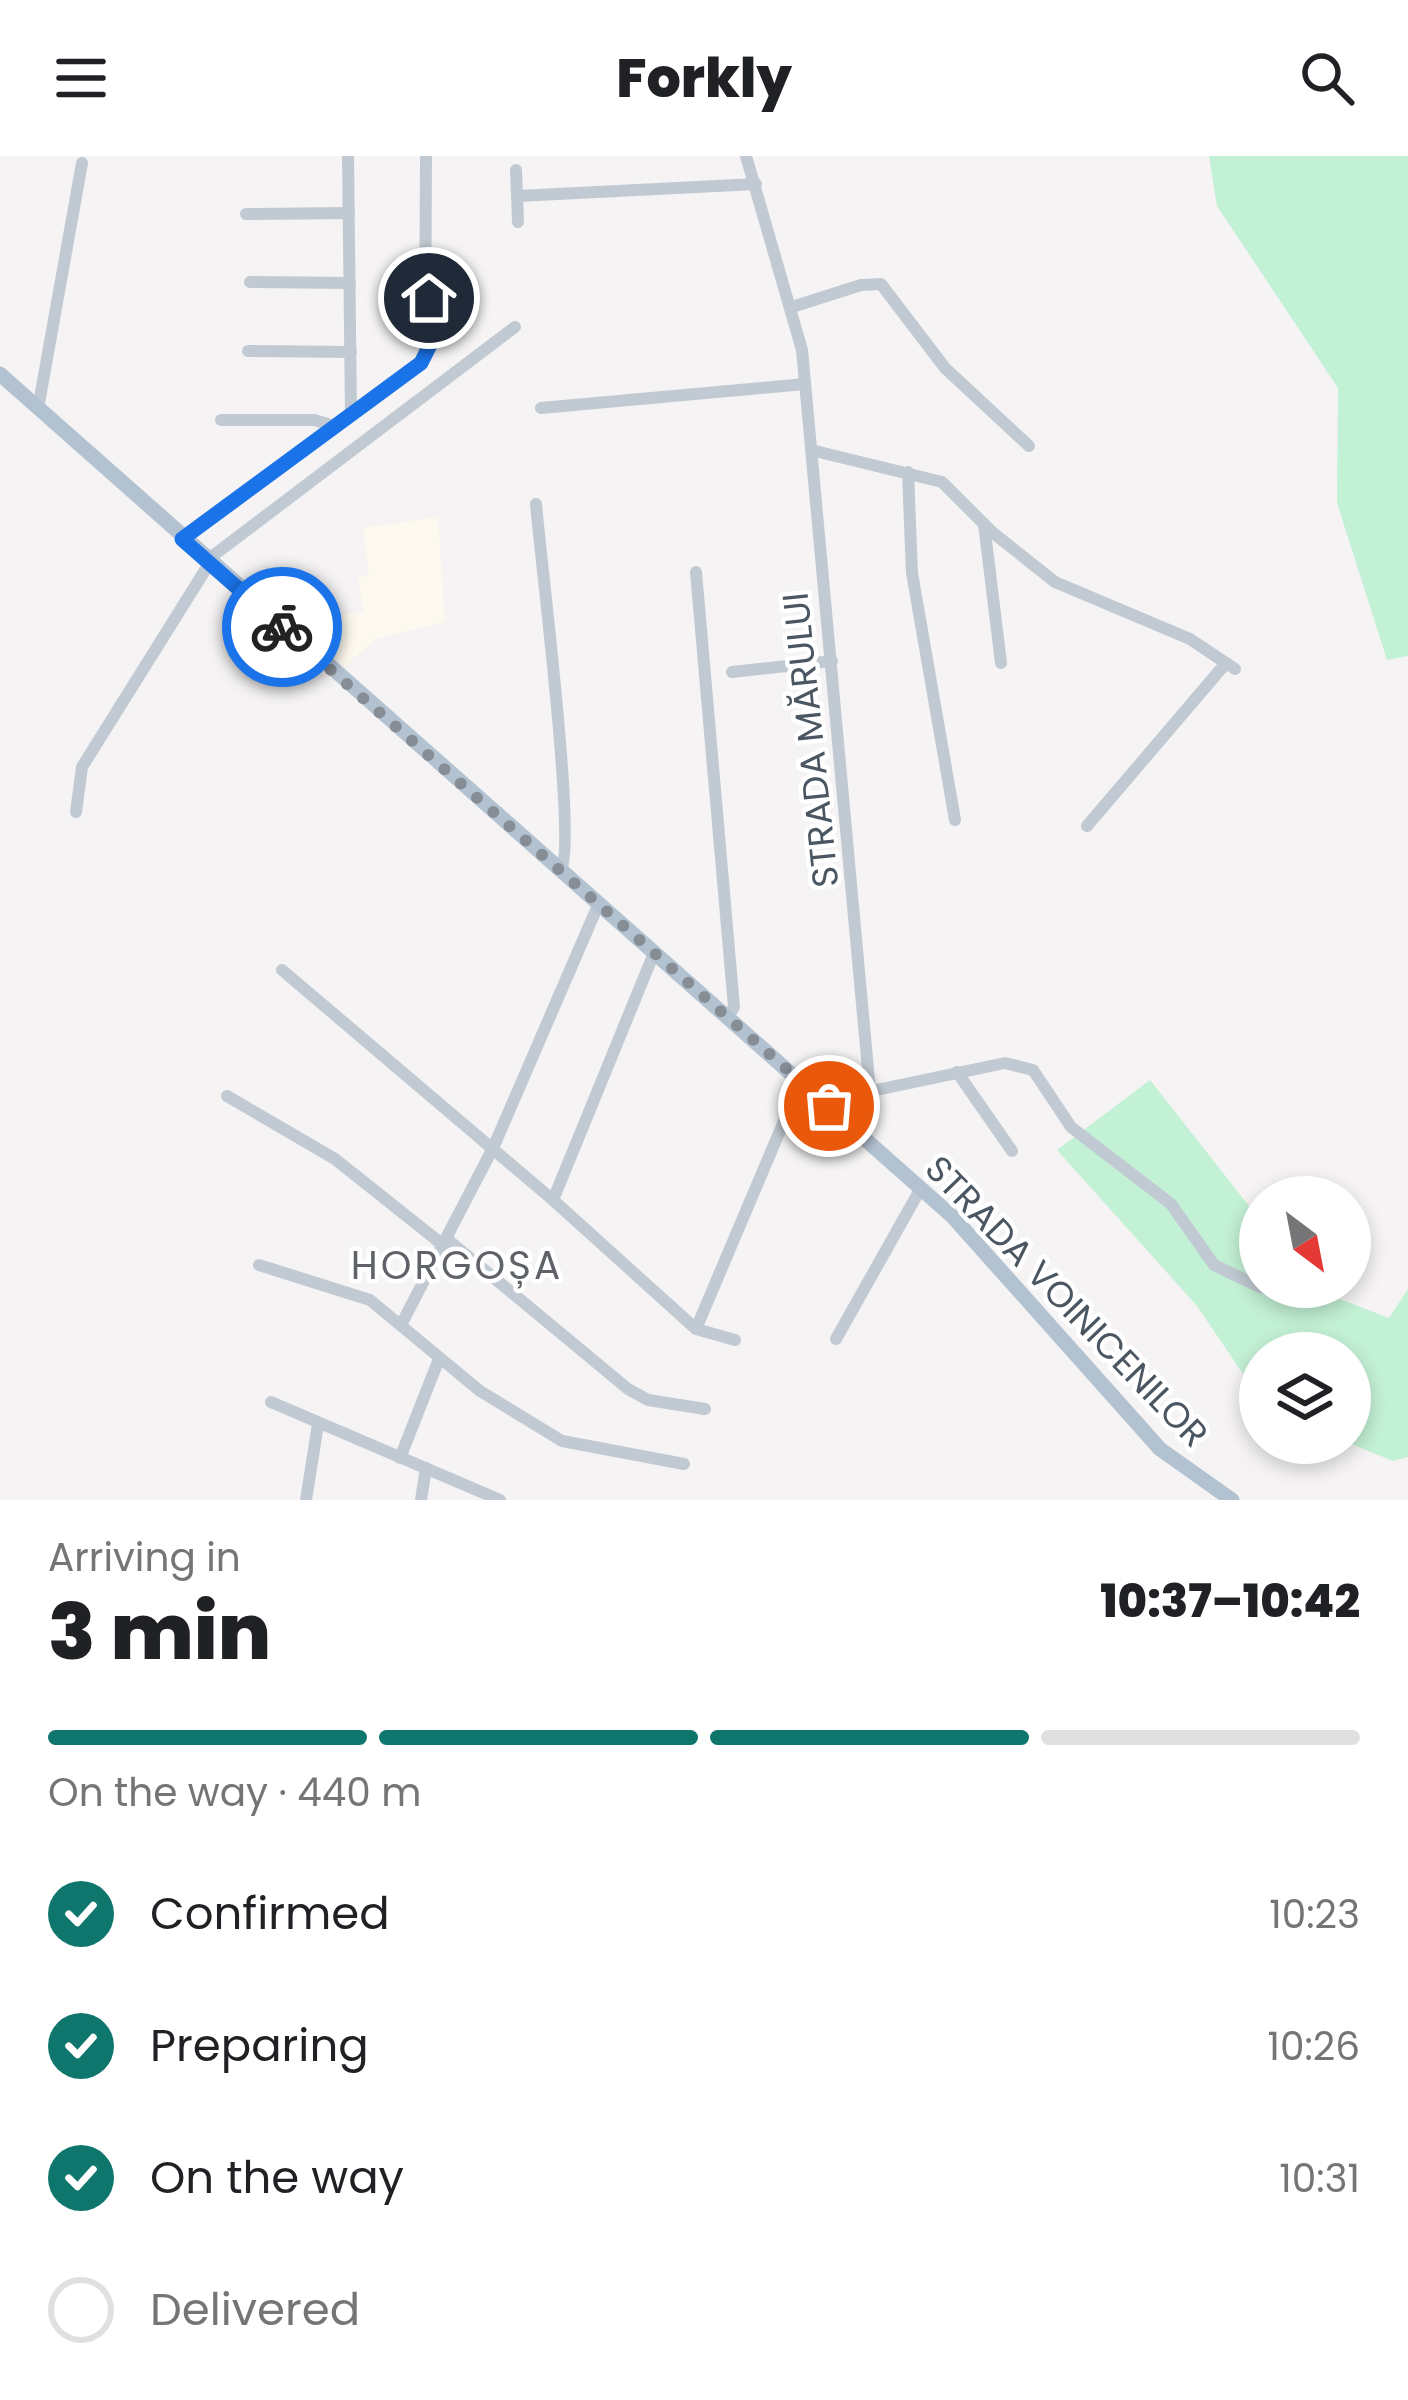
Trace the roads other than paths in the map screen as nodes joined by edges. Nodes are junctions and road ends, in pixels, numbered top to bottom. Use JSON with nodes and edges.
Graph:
{"nodes":[{"id":1,"x":348,"y":156,"type":"edge"},
{"id":2,"x":426,"y":156,"type":"edge"},
{"id":3,"x":746,"y":156,"type":"edge"},
{"id":4,"x":82,"y":163,"type":"dead end"},
{"id":5,"x":516,"y":170,"type":"dead end"},
{"id":6,"x":755,"y":184,"type":"junction"},
{"id":7,"x":518,"y":196,"type":"junction"},
{"id":8,"x":349,"y":213,"type":"junction"},
{"id":9,"x":246,"y":214,"type":"dead end"},
{"id":10,"x":518,"y":222,"type":"dead end"},
{"id":11,"x":250,"y":282,"type":"dead end"},
{"id":12,"x":350,"y":283,"type":"junction"},
{"id":13,"x":792,"y":307,"type":"junction"},
{"id":14,"x":515,"y":327,"type":"dead end"},
{"id":15,"x":248,"y":351,"type":"dead end"},
{"id":16,"x":351,"y":352,"type":"junction"},
{"id":17,"x":0,"y":374,"type":"edge"},
{"id":18,"x":805,"y":384,"type":"junction"},
{"id":19,"x":542,"y":408,"type":"dead end"},
{"id":20,"x":38,"y":409,"type":"junction"},
{"id":21,"x":351,"y":414,"type":"junction"},
{"id":22,"x":221,"y":420,"type":"dead end"},
{"id":23,"x":335,"y":426,"type":"junction"},
{"id":24,"x":1028,"y":446,"type":"dead end"},
{"id":25,"x":812,"y":450,"type":"junction"},
{"id":26,"x":908,"y":472,"type":"junction"},
{"id":27,"x":536,"y":504,"type":"dead end"},
{"id":28,"x":985,"y":524,"type":"junction"},
{"id":29,"x":182,"y":539,"type":"junction"},
{"id":30,"x":208,"y":563,"type":"junction"},
{"id":31,"x":696,"y":572,"type":"dead end"},
{"id":32,"x":832,"y":661,"type":"junction"},
{"id":33,"x":1001,"y":663,"type":"dead end"},
{"id":34,"x":732,"y":672,"type":"dead end"},
{"id":35,"x":76,"y":812,"type":"dead end"},
{"id":36,"x":955,"y":820,"type":"dead end"},
{"id":37,"x":1087,"y":826,"type":"dead end"},
{"id":38,"x":561,"y":869,"type":"junction"},
{"id":39,"x":599,"y":903,"type":"junction"},
{"id":40,"x":654,"y":952,"type":"junction"},
{"id":41,"x":282,"y":970,"type":"dead end"},
{"id":42,"x":729,"y":1016,"type":"junction"},
{"id":43,"x":957,"y":1072,"type":"junction"},
{"id":44,"x":801,"y":1081,"type":"junction"},
{"id":45,"x":870,"y":1091,"type":"junction"},
{"id":46,"x":227,"y":1096,"type":"dead end"},
{"id":47,"x":824,"y":1101,"type":"junction"},
{"id":48,"x":494,"y":1146,"type":"junction"},
{"id":49,"x":1012,"y":1151,"type":"dead end"},
{"id":50,"x":921,"y":1188,"type":"junction"},
{"id":51,"x":553,"y":1200,"type":"junction"},
{"id":52,"x":445,"y":1242,"type":"junction"},
{"id":53,"x":259,"y":1264,"type":"dead end"},
{"id":54,"x":1239,"y":1277,"type":"edge"},
{"id":55,"x":402,"y":1323,"type":"junction"},
{"id":56,"x":696,"y":1330,"type":"junction"},
{"id":57,"x":735,"y":1340,"type":"dead end"},
{"id":58,"x":836,"y":1340,"type":"dead end"},
{"id":59,"x":439,"y":1359,"type":"junction"},
{"id":60,"x":271,"y":1402,"type":"dead end"},
{"id":61,"x":705,"y":1409,"type":"dead end"},
{"id":62,"x":318,"y":1424,"type":"junction"},
{"id":63,"x":400,"y":1458,"type":"junction"},
{"id":64,"x":684,"y":1464,"type":"dead end"},
{"id":65,"x":426,"y":1468,"type":"junction"},
{"id":66,"x":477,"y":1495,"type":"edge"},
{"id":67,"x":306,"y":1500,"type":"edge"},
{"id":68,"x":421,"y":1500,"type":"edge"},
{"id":69,"x":500,"y":1500,"type":"edge"},
{"id":70,"x":1232,"y":1500,"type":"edge"}],
"edges":[{"from":1,"to":8,"type":"street"},
{"from":2,"to":21,"type":"street"},
{"from":3,"to":6,"type":"street","name":"STRADA MĂRULUI"},
{"from":4,"to":20,"type":"street"},
{"from":5,"to":7,"type":"street"},
{"from":6,"to":7,"type":"street"},
{"from":6,"to":13,"type":"street","name":"STRADA MĂRULUI"},
{"from":7,"to":10,"type":"street"},
{"from":8,"to":9,"type":"street"},
{"from":8,"to":12,"type":"street"},
{"from":11,"to":12,"type":"street"},
{"from":12,"to":16,"type":"street"},
{"from":13,"to":18,"type":"street","name":"STRADA MĂRULUI"},
{"from":13,"to":24,"type":"street"},
{"from":14,"to":30,"type":"street"},
{"from":15,"to":16,"type":"street"},
{"from":16,"to":21,"type":"street"},
{"from":17,"to":20,"type":"main road","name":"STRADA VOINICENILOR"},
{"from":18,"to":19,"type":"street"},
{"from":18,"to":25,"type":"street","name":"STRADA MĂRULUI"},
{"from":20,"to":29,"type":"main road","name":"STRADA VOINICENILOR"},
{"from":21,"to":23,"type":"street"},
{"from":22,"to":23,"type":"street"},
{"from":23,"to":29,"type":"street"},
{"from":25,"to":26,"type":"street"},
{"from":25,"to":32,"type":"street","name":"STRADA MĂRULUI"},
{"from":26,"to":28,"type":"street"},
{"from":26,"to":36,"type":"street"},
{"from":27,"to":38,"type":"street"},
{"from":28,"to":33,"type":"street"},
{"from":28,"to":37,"type":"street"},
{"from":29,"to":30,"type":"main road","name":"STRADA VOINICENILOR"},
{"from":30,"to":35,"type":"street"},
{"from":30,"to":38,"type":"main road","name":"STRADA VOINICENILOR"},
{"from":31,"to":42,"type":"street"},
{"from":32,"to":34,"type":"street"},
{"from":32,"to":45,"type":"street","name":"STRADA MĂRULUI"},
{"from":38,"to":39,"type":"main road","name":"STRADA VOINICENILOR"},
{"from":39,"to":40,"type":"main road","name":"STRADA VOINICENILOR"},
{"from":39,"to":48,"type":"street"},
{"from":40,"to":42,"type":"main road","name":"STRADA VOINICENILOR"},
{"from":40,"to":51,"type":"street"},
{"from":41,"to":48,"type":"street"},
{"from":42,"to":44,"type":"main road","name":"STRADA VOINICENILOR"},
{"from":43,"to":45,"type":"street"},
{"from":43,"to":49,"type":"street"},
{"from":43,"to":54,"type":"street"},
{"from":44,"to":47,"type":"main road","name":"STRADA VOINICENILOR"},
{"from":44,"to":56,"type":"street"},
{"from":45,"to":47,"type":"street"},
{"from":46,"to":52,"type":"street"},
{"from":47,"to":50,"type":"main road","name":"STRADA VOINICENILOR"},
{"from":48,"to":51,"type":"street"},
{"from":48,"to":52,"type":"street"},
{"from":50,"to":58,"type":"street"},
{"from":50,"to":70,"type":"main road","name":"STRADA VOINICENILOR"},
{"from":51,"to":56,"type":"street"},
{"from":52,"to":55,"type":"street"},
{"from":52,"to":61,"type":"street"},
{"from":53,"to":55,"type":"street"},
{"from":55,"to":59,"type":"street"},
{"from":56,"to":57,"type":"street"},
{"from":59,"to":63,"type":"street"},
{"from":59,"to":64,"type":"street"},
{"from":60,"to":62,"type":"street"},
{"from":62,"to":63,"type":"street"},
{"from":62,"to":67,"type":"street"},
{"from":63,"to":65,"type":"street"},
{"from":65,"to":66,"type":"street"},
{"from":65,"to":68,"type":"street"},
{"from":66,"to":69,"type":"street"}]}
